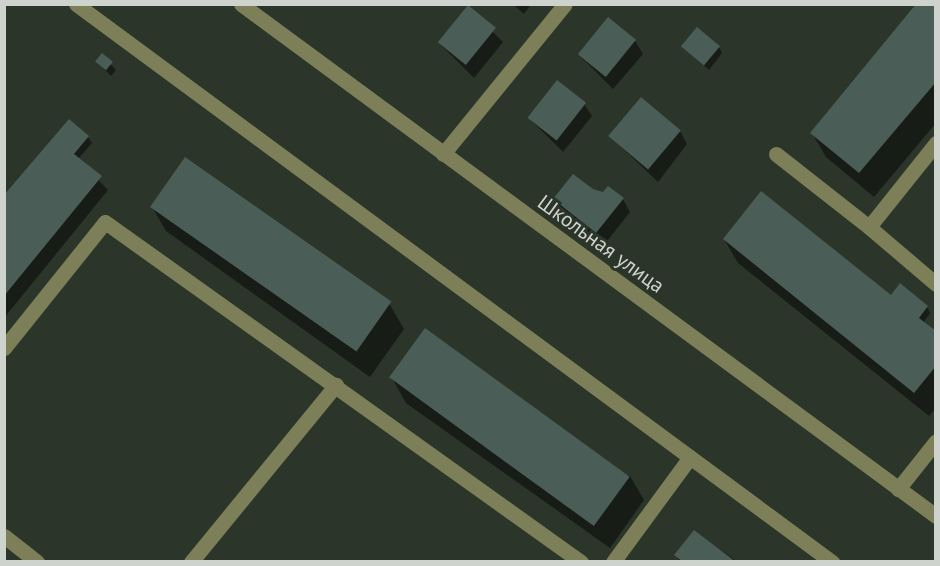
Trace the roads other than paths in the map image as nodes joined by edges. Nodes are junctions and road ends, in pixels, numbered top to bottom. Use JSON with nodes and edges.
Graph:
{"nodes":[{"id":1,"x":76,"y":4,"type":"edge"},
{"id":2,"x":241,"y":4,"type":"edge"},
{"id":3,"x":565,"y":4,"type":"edge"},
{"id":4,"x":936,"y":142,"type":"edge"},
{"id":5,"x":443,"y":154,"type":"junction"},
{"id":6,"x":776,"y":154,"type":"dead end"},
{"id":7,"x":869,"y":227,"type":"junction"},
{"id":8,"x":936,"y":284,"type":"edge"},
{"id":9,"x":4,"y":348,"type":"edge"},
{"id":10,"x":336,"y":385,"type":"junction"},
{"id":11,"x":936,"y":441,"type":"edge"},
{"id":12,"x":690,"y":458,"type":"junction"},
{"id":13,"x":898,"y":489,"type":"junction"},
{"id":14,"x":936,"y":516,"type":"edge"},
{"id":15,"x":4,"y":536,"type":"edge"},
{"id":16,"x":37,"y":561,"type":"edge"},
{"id":17,"x":191,"y":561,"type":"edge"},
{"id":18,"x":581,"y":561,"type":"edge"},
{"id":19,"x":613,"y":561,"type":"edge"},
{"id":20,"x":832,"y":561,"type":"edge"}],
"edges":[{"from":1,"to":12,"type":"street"},
{"from":2,"to":5,"type":"street","name":"Школьная улица"},
{"from":3,"to":5,"type":"street"},
{"from":4,"to":7,"type":"street"},
{"from":5,"to":13,"type":"street","name":"Школьная улица"},
{"from":6,"to":7,"type":"street"},
{"from":7,"to":8,"type":"street"},
{"from":9,"to":10,"type":"street"},
{"from":10,"to":17,"type":"street"},
{"from":10,"to":18,"type":"street"},
{"from":11,"to":13,"type":"street"},
{"from":12,"to":19,"type":"street"},
{"from":12,"to":20,"type":"street"},
{"from":13,"to":14,"type":"street","name":"Школьная улица"},
{"from":15,"to":16,"type":"street"}]}
